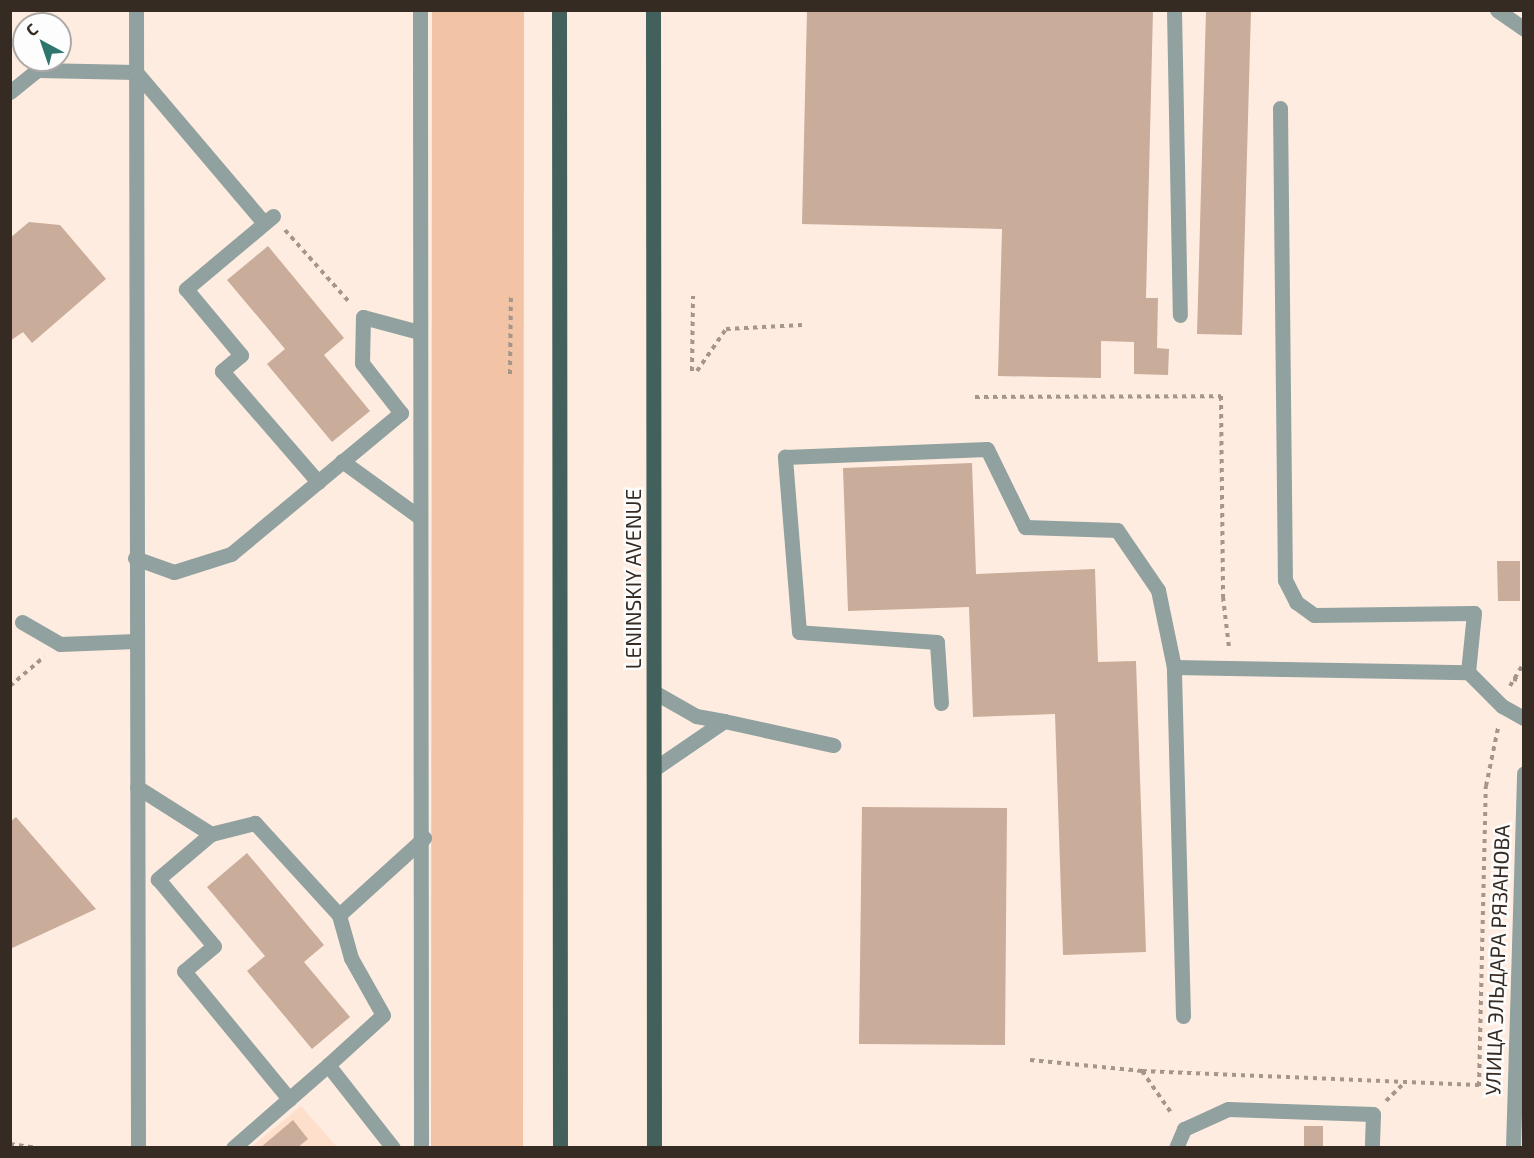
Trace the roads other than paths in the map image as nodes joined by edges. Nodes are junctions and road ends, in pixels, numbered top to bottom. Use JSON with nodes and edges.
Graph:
{"nodes":[{"id":1,"x":136,"y":10,"type":"edge"},
{"id":2,"x":420,"y":10,"type":"edge"},
{"id":3,"x":559,"y":10,"type":"edge"},
{"id":4,"x":653,"y":10,"type":"edge"},
{"id":5,"x":1174,"y":10,"type":"edge"},
{"id":6,"x":1497,"y":10,"type":"edge"},
{"id":7,"x":1524,"y":29,"type":"edge"},
{"id":8,"x":136,"y":72,"type":"junction"},
{"id":9,"x":10,"y":92,"type":"edge"},
{"id":10,"x":1280,"y":108,"type":"dead end"},
{"id":11,"x":1180,"y":315,"type":"dead end"},
{"id":12,"x":419,"y":332,"type":"junction"},
{"id":13,"x":342,"y":461,"type":"junction"},
{"id":14,"x":318,"y":482,"type":"junction"},
{"id":15,"x":418,"y":516,"type":"junction"},
{"id":16,"x":135,"y":558,"type":"junction"},
{"id":17,"x":22,"y":622,"type":"dead end"},
{"id":18,"x":136,"y":641,"type":"junction"},
{"id":19,"x":1174,"y":668,"type":"junction"},
{"id":20,"x":1468,"y":672,"type":"junction"},
{"id":21,"x":654,"y":692,"type":"junction"},
{"id":22,"x":941,"y":703,"type":"dead end"},
{"id":23,"x":1524,"y":718,"type":"edge"},
{"id":24,"x":724,"y":721,"type":"junction"},
{"id":25,"x":833,"y":745,"type":"dead end"},
{"id":26,"x":654,"y":769,"type":"junction"},
{"id":27,"x":1524,"y":773,"type":"edge"},
{"id":28,"x":137,"y":787,"type":"junction"},
{"id":29,"x":211,"y":834,"type":"junction"},
{"id":30,"x":424,"y":838,"type":"junction"},
{"id":31,"x":339,"y":915,"type":"junction"},
{"id":32,"x":1183,"y":1016,"type":"dead end"},
{"id":33,"x":1519,"y":1028,"type":"edge"},
{"id":34,"x":328,"y":1065,"type":"junction"},
{"id":35,"x":289,"y":1099,"type":"junction"},
{"id":36,"x":138,"y":1148,"type":"edge"},
{"id":37,"x":233,"y":1148,"type":"edge"},
{"id":38,"x":393,"y":1148,"type":"edge"},
{"id":39,"x":421,"y":1148,"type":"edge"},
{"id":40,"x":560,"y":1148,"type":"edge"},
{"id":41,"x":654,"y":1148,"type":"edge"},
{"id":42,"x":1176,"y":1148,"type":"edge"},
{"id":43,"x":1372,"y":1148,"type":"edge"},
{"id":44,"x":1513,"y":1148,"type":"edge"}],
"edges":[{"from":1,"to":8,"type":"street"},
{"from":2,"to":12,"type":"street"},
{"from":3,"to":40,"type":"main road"},
{"from":4,"to":21,"type":"main road","name":"LENINSKIY AVENUE"},
{"from":5,"to":11,"type":"street"},
{"from":6,"to":7,"type":"street"},
{"from":8,"to":9,"type":"street"},
{"from":8,"to":14,"type":"street"},
{"from":8,"to":16,"type":"street"},
{"from":10,"to":20,"type":"street"},
{"from":12,"to":13,"type":"street"},
{"from":12,"to":15,"type":"street"},
{"from":13,"to":14,"type":"street"},
{"from":13,"to":15,"type":"street"},
{"from":14,"to":16,"type":"street"},
{"from":15,"to":30,"type":"street"},
{"from":16,"to":18,"type":"street"},
{"from":17,"to":18,"type":"street"},
{"from":18,"to":28,"type":"street"},
{"from":19,"to":20,"type":"street"},
{"from":19,"to":22,"type":"street"},
{"from":19,"to":32,"type":"street"},
{"from":20,"to":23,"type":"street"},
{"from":21,"to":24,"type":"street"},
{"from":21,"to":26,"type":"main road","name":"LENINSKIY AVENUE"},
{"from":24,"to":25,"type":"street"},
{"from":24,"to":26,"type":"street"},
{"from":26,"to":41,"type":"main road","name":"LENINSKIY AVENUE"},
{"from":27,"to":33,"type":"street","name":"УЛИЦА ЭЛЬДАРА РЯЗАНОВА"},
{"from":28,"to":29,"type":"street"},
{"from":28,"to":36,"type":"street"},
{"from":29,"to":31,"type":"street"},
{"from":29,"to":35,"type":"street"},
{"from":30,"to":31,"type":"street"},
{"from":30,"to":39,"type":"street"},
{"from":31,"to":34,"type":"street"},
{"from":33,"to":44,"type":"street","name":"УЛИЦА ЭЛЬДАРА РЯЗАНОВА"},
{"from":34,"to":35,"type":"street"},
{"from":34,"to":38,"type":"street"},
{"from":35,"to":37,"type":"street"},
{"from":42,"to":43,"type":"street"}]}
